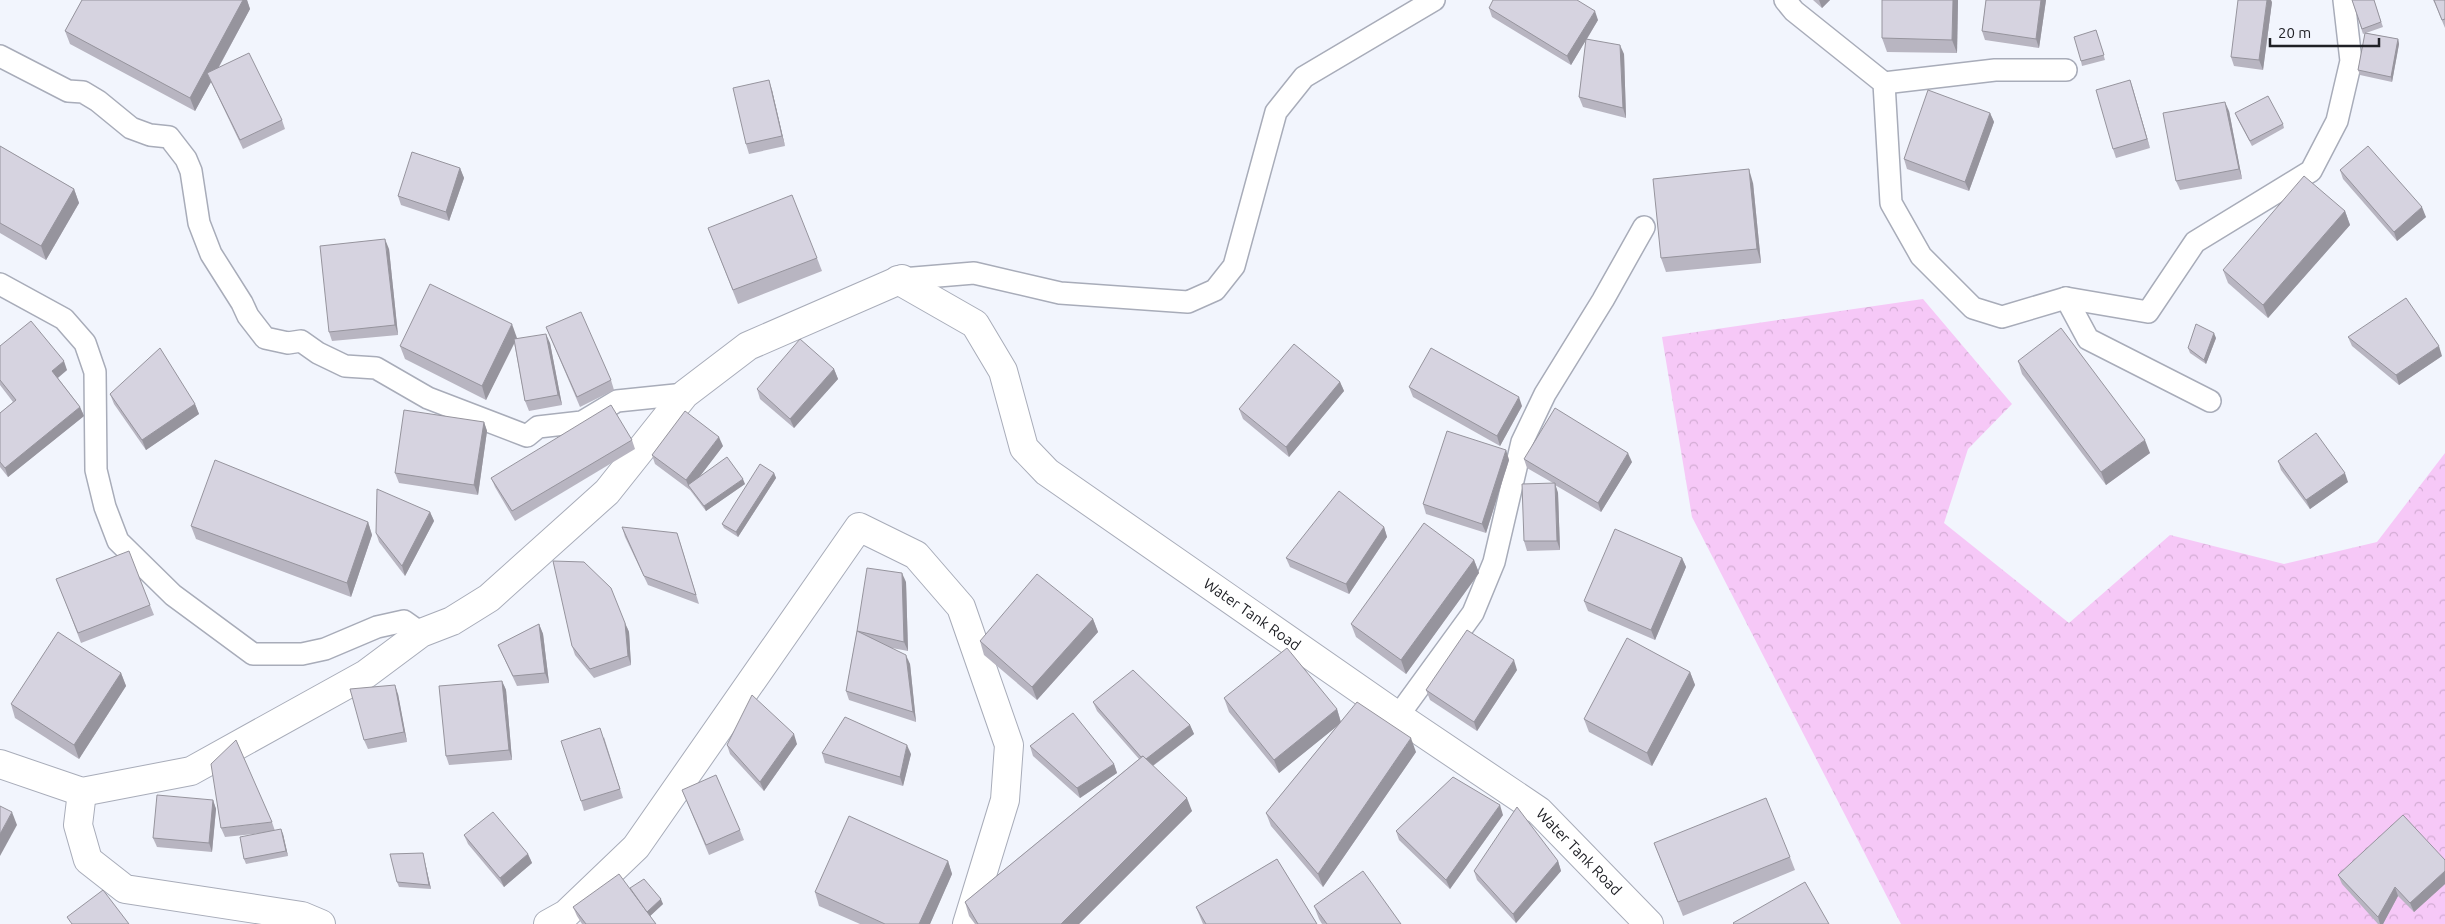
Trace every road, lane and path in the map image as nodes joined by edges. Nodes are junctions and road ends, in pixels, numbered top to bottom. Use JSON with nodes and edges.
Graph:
{"nodes":[{"id":1,"x":1434,"y":0,"type":"edge"},
{"id":2,"x":1785,"y":0,"type":"edge"},
{"id":3,"x":2344,"y":0,"type":"edge"},
{"id":4,"x":0,"y":56,"type":"edge"},
{"id":5,"x":2066,"y":70,"type":"dead end"},
{"id":6,"x":1884,"y":82,"type":"junction"},
{"id":7,"x":1644,"y":227,"type":"dead end"},
{"id":8,"x":900,"y":279,"type":"junction"},
{"id":9,"x":0,"y":284,"type":"edge"},
{"id":10,"x":2066,"y":298,"type":"junction"},
{"id":11,"x":685,"y":394,"type":"junction"},
{"id":12,"x":2210,"y":401,"type":"dead end"},
{"id":13,"x":421,"y":633,"type":"junction"},
{"id":14,"x":1398,"y":716,"type":"junction"},
{"id":15,"x":0,"y":764,"type":"edge"},
{"id":16,"x":82,"y":792,"type":"junction"},
{"id":17,"x":321,"y":924,"type":"edge"},
{"id":18,"x":548,"y":924,"type":"edge"},
{"id":19,"x":967,"y":924,"type":"edge"},
{"id":20,"x":1649,"y":924,"type":"edge"}],
"edges":[{"from":1,"to":8,"type":"lane"},
{"from":2,"to":6,"type":"lane"},
{"from":3,"to":10,"type":"lane"},
{"from":4,"to":11,"type":"lane"},
{"from":5,"to":6,"type":"lane"},
{"from":6,"to":10,"type":"lane"},
{"from":7,"to":14,"type":"lane"},
{"from":8,"to":11,"type":"street"},
{"from":8,"to":14,"type":"street","name":"Water Tank Road"},
{"from":9,"to":13,"type":"lane"},
{"from":10,"to":12,"type":"lane"},
{"from":11,"to":13,"type":"street"},
{"from":13,"to":16,"type":"street"},
{"from":14,"to":20,"type":"street","name":"Water Tank Road"},
{"from":15,"to":16,"type":"street"},
{"from":16,"to":17,"type":"street"},
{"from":18,"to":19,"type":"street"}]}
